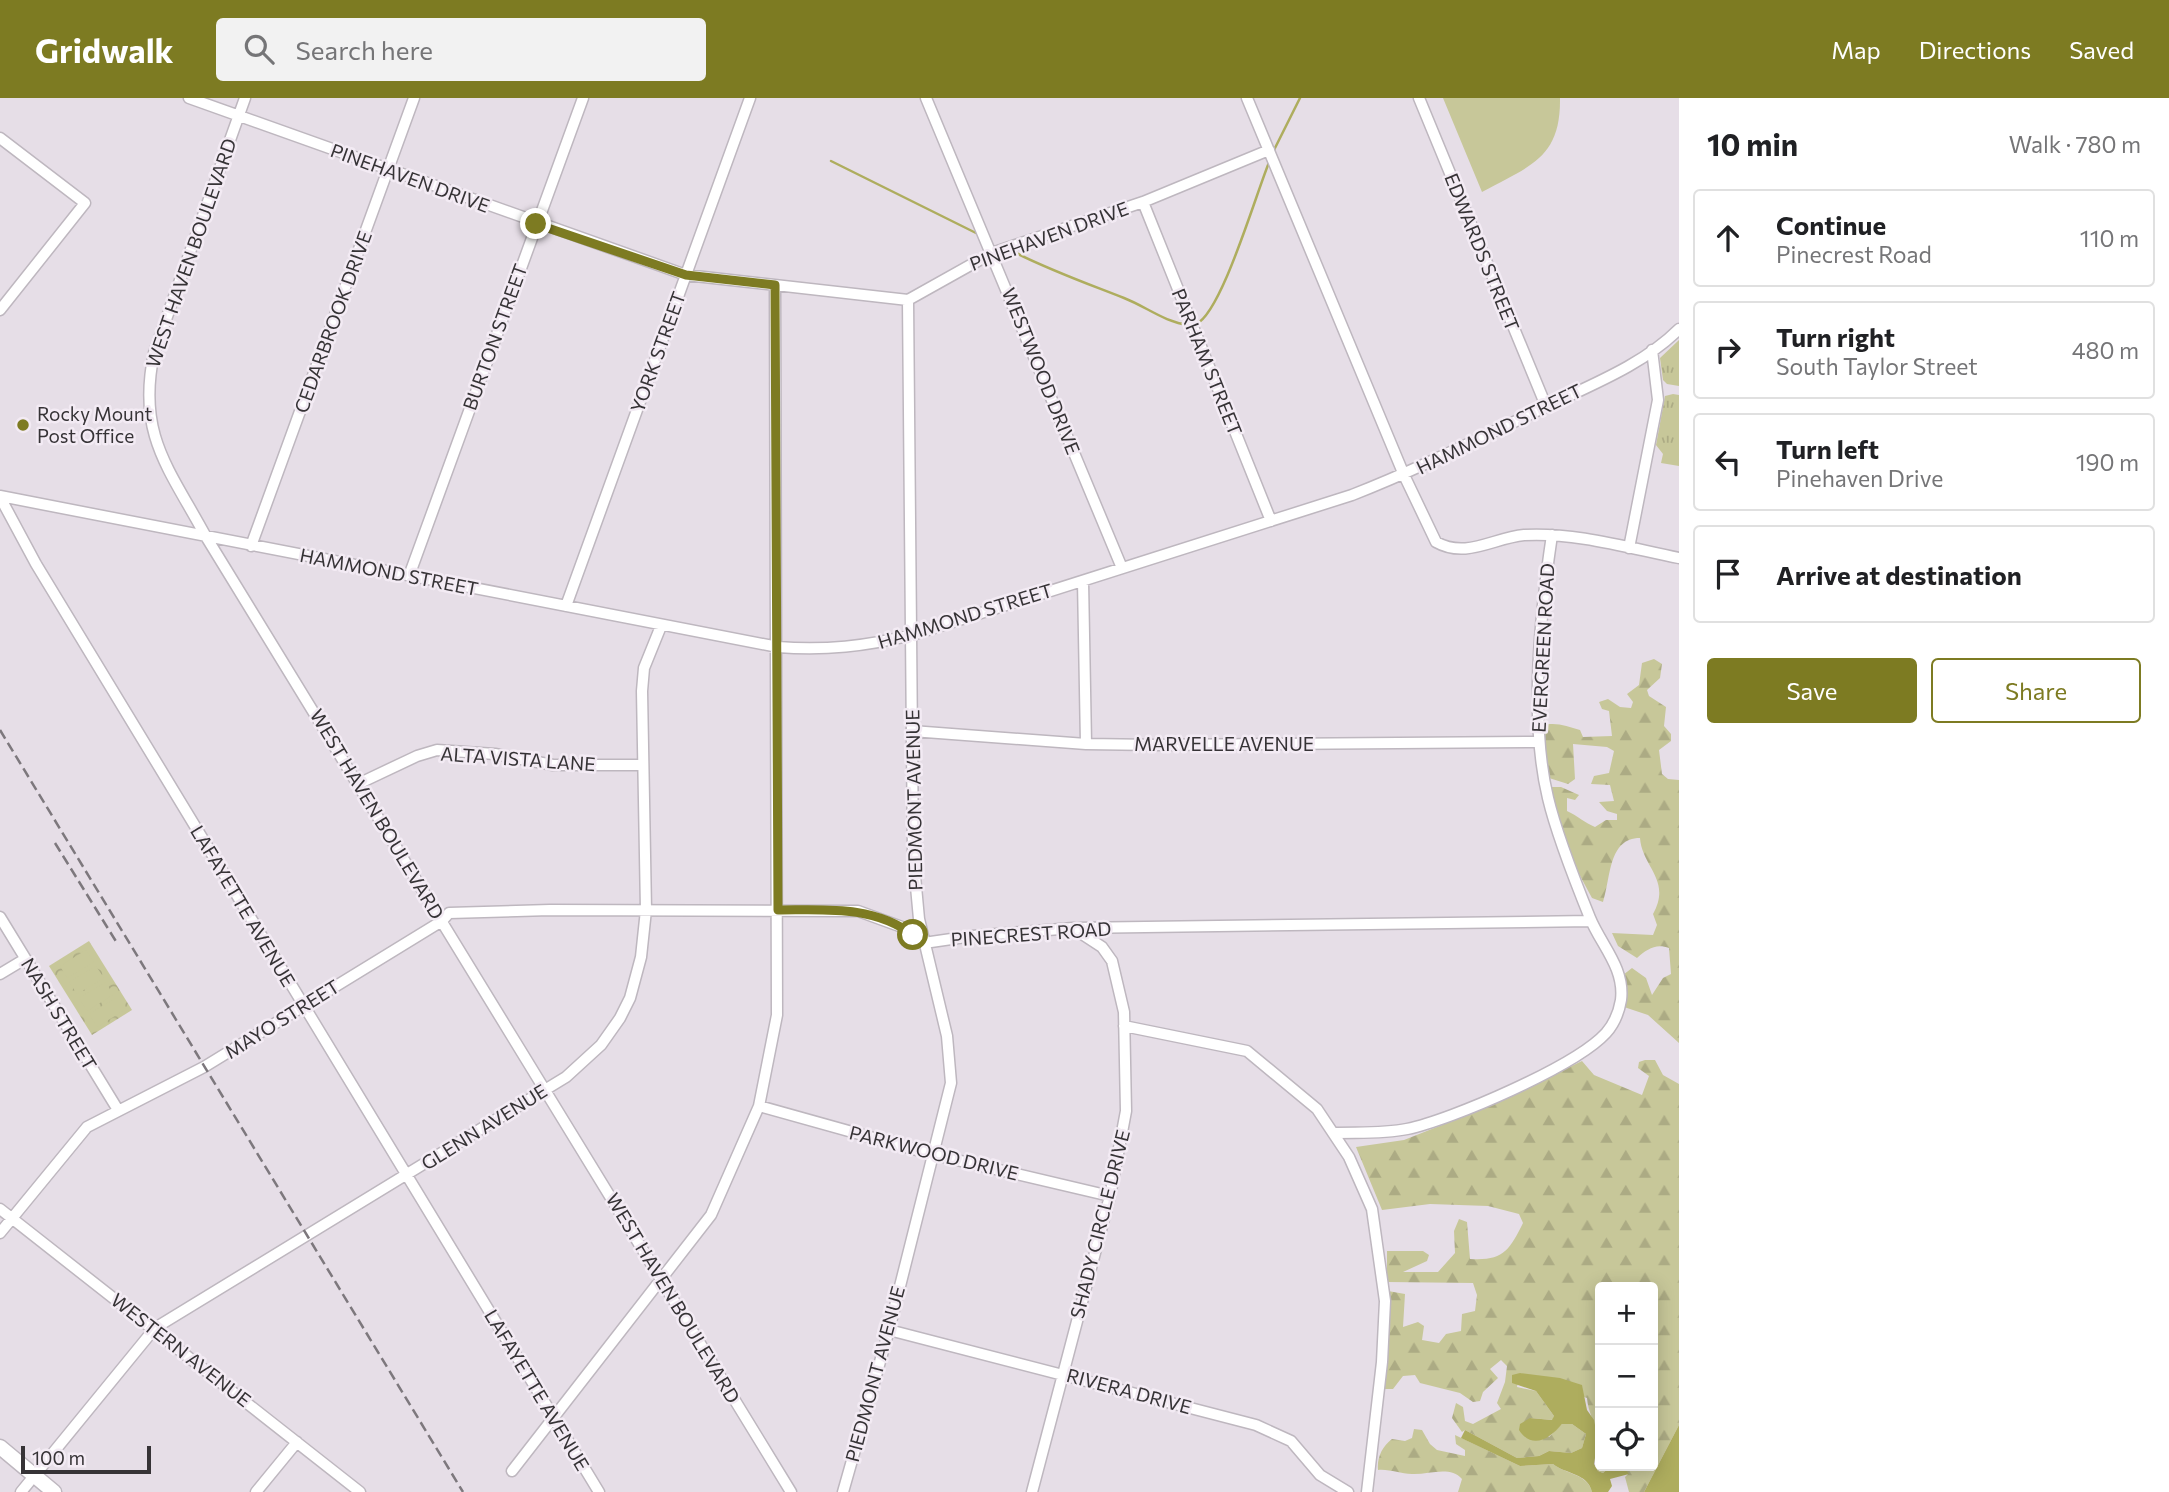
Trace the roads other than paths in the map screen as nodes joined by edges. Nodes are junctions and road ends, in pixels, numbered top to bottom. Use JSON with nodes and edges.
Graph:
{"nodes":[{"id":1,"x":188,"y":98,"type":"edge"},
{"id":2,"x":245,"y":98,"type":"edge"},
{"id":3,"x":414,"y":98,"type":"edge"},
{"id":4,"x":583,"y":98,"type":"edge"},
{"id":5,"x":750,"y":98,"type":"edge"},
{"id":6,"x":926,"y":98,"type":"edge"},
{"id":7,"x":1247,"y":98,"type":"edge"},
{"id":8,"x":1419,"y":98,"type":"edge"},
{"id":9,"x":238,"y":116,"type":"junction"},
{"id":10,"x":0,"y":138,"type":"edge"},
{"id":11,"x":1269,"y":150,"type":"junction"},
{"id":12,"x":388,"y":171,"type":"junction"},
{"id":13,"x":1143,"y":202,"type":"junction"},
{"id":14,"x":536,"y":224,"type":"junction"},
{"id":15,"x":992,"y":253,"type":"junction"},
{"id":16,"x":686,"y":275,"type":"junction"},
{"id":17,"x":775,"y":285,"type":"junction"},
{"id":18,"x":908,"y":300,"type":"junction"},
{"id":19,"x":0,"y":310,"type":"edge"},
{"id":20,"x":1679,"y":329,"type":"edge"},
{"id":21,"x":1652,"y":350,"type":"junction"},
{"id":22,"x":1546,"y":406,"type":"junction"},
{"id":23,"x":1404,"y":475,"type":"junction"},
{"id":24,"x":0,"y":496,"type":"edge"},
{"id":25,"x":1271,"y":521,"type":"junction"},
{"id":26,"x":205,"y":535,"type":"junction"},
{"id":27,"x":1552,"y":535,"type":"junction"},
{"id":28,"x":251,"y":546,"type":"junction"},
{"id":29,"x":1629,"y":548,"type":"junction"},
{"id":30,"x":1679,"y":558,"type":"edge"},
{"id":31,"x":1122,"y":568,"type":"junction"},
{"id":32,"x":409,"y":576,"type":"junction"},
{"id":33,"x":1083,"y":581,"type":"junction"},
{"id":34,"x":566,"y":606,"type":"junction"},
{"id":35,"x":661,"y":626,"type":"junction"},
{"id":36,"x":912,"y":635,"type":"junction"},
{"id":37,"x":778,"y":647,"type":"junction"},
{"id":38,"x":912,"y":731,"type":"junction"},
{"id":39,"x":1537,"y":743,"type":"junction"},
{"id":40,"x":1086,"y":744,"type":"junction"},
{"id":41,"x":642,"y":765,"type":"junction"},
{"id":42,"x":360,"y":783,"type":"junction"},
{"id":43,"x":778,"y":910,"type":"junction"},
{"id":44,"x":646,"y":911,"type":"junction"},
{"id":45,"x":0,"y":917,"type":"edge"},
{"id":46,"x":1591,"y":921,"type":"junction"},
{"id":47,"x":442,"y":922,"type":"junction"},
{"id":48,"x":1073,"y":928,"type":"junction"},
{"id":49,"x":924,"y":943,"type":"junction"},
{"id":50,"x":25,"y":959,"type":"junction"},
{"id":51,"x":0,"y":974,"type":"edge"},
{"id":52,"x":303,"y":1006,"type":"junction"},
{"id":53,"x":1124,"y":1026,"type":"junction"},
{"id":54,"x":546,"y":1089,"type":"junction"},
{"id":55,"x":759,"y":1106,"type":"junction"},
{"id":56,"x":118,"y":1110,"type":"junction"},
{"id":57,"x":1333,"y":1133,"type":"junction"},
{"id":58,"x":931,"y":1154,"type":"junction"},
{"id":59,"x":407,"y":1174,"type":"junction"},
{"id":60,"x":1110,"y":1196,"type":"junction"},
{"id":61,"x":0,"y":1209,"type":"edge"},
{"id":62,"x":12,"y":1218,"type":"junction"},
{"id":63,"x":0,"y":1233,"type":"edge"},
{"id":64,"x":661,"y":1280,"type":"junction"},
{"id":65,"x":155,"y":1328,"type":"junction"},
{"id":66,"x":889,"y":1330,"type":"junction"},
{"id":67,"x":1063,"y":1374,"type":"junction"},
{"id":68,"x":553,"y":1415,"type":"junction"},
{"id":69,"x":297,"y":1442,"type":"junction"},
{"id":70,"x":0,"y":1447,"type":"edge"},
{"id":71,"x":512,"y":1471,"type":"dead end"},
{"id":72,"x":34,"y":1476,"type":"junction"},
{"id":73,"x":21,"y":1492,"type":"edge"},
{"id":74,"x":54,"y":1492,"type":"edge"},
{"id":75,"x":256,"y":1492,"type":"edge"},
{"id":76,"x":360,"y":1492,"type":"edge"},
{"id":77,"x":599,"y":1492,"type":"edge"},
{"id":78,"x":791,"y":1492,"type":"edge"},
{"id":79,"x":843,"y":1492,"type":"edge"},
{"id":80,"x":1032,"y":1492,"type":"edge"},
{"id":81,"x":1348,"y":1492,"type":"edge"},
{"id":82,"x":1367,"y":1492,"type":"edge"}],
"edges":[{"from":1,"to":9,"type":"street","name":"PINEHAVEN DRIVE"},
{"from":2,"to":9,"type":"street","name":"WEST HAVEN BOULEVARD"},
{"from":3,"to":12,"type":"street","name":"CEDARBROOK DRIVE"},
{"from":4,"to":14,"type":"street","name":"BURTON STREET"},
{"from":5,"to":16,"type":"street","name":"YORK STREET"},
{"from":6,"to":15,"type":"street","name":"WESTWOOD DRIVE"},
{"from":7,"to":11,"type":"street","name":"EVERGREEN ROAD"},
{"from":8,"to":22,"type":"street","name":"EDWARDS STREET"},
{"from":9,"to":12,"type":"street","name":"PINEHAVEN DRIVE"},
{"from":9,"to":26,"type":"street","name":"WEST HAVEN BOULEVARD"},
{"from":10,"to":19,"type":"street"},
{"from":11,"to":13,"type":"street","name":"PINEHAVEN DRIVE"},
{"from":11,"to":23,"type":"street","name":"EVERGREEN ROAD"},
{"from":12,"to":14,"type":"street","name":"PINEHAVEN DRIVE"},
{"from":12,"to":28,"type":"street","name":"CEDARBROOK DRIVE"},
{"from":13,"to":15,"type":"street","name":"PINEHAVEN DRIVE"},
{"from":13,"to":25,"type":"street","name":"PARHAM STREET"},
{"from":14,"to":16,"type":"street","name":"PINEHAVEN DRIVE"},
{"from":14,"to":32,"type":"street","name":"BURTON STREET"},
{"from":15,"to":18,"type":"street","name":"PINEHAVEN DRIVE"},
{"from":15,"to":31,"type":"street","name":"WESTWOOD DRIVE"},
{"from":16,"to":17,"type":"street","name":"PINEHAVEN DRIVE"},
{"from":16,"to":34,"type":"street","name":"YORK STREET"},
{"from":17,"to":18,"type":"street","name":"PINEHAVEN DRIVE"},
{"from":17,"to":37,"type":"street"},
{"from":18,"to":36,"type":"street","name":"PIEDMONT AVENUE"},
{"from":20,"to":21,"type":"street","name":"HAMMOND STREET"},
{"from":21,"to":22,"type":"street","name":"HAMMOND STREET"},
{"from":21,"to":29,"type":"street"},
{"from":22,"to":23,"type":"street","name":"HAMMOND STREET"},
{"from":23,"to":25,"type":"street","name":"HAMMOND STREET"},
{"from":23,"to":27,"type":"street","name":"EVERGREEN ROAD"},
{"from":24,"to":26,"type":"street","name":"HAMMOND STREET"},
{"from":24,"to":52,"type":"street","name":"LAFAYETTE AVENUE"},
{"from":25,"to":31,"type":"street","name":"HAMMOND STREET"},
{"from":26,"to":28,"type":"street","name":"HAMMOND STREET"},
{"from":26,"to":42,"type":"street","name":"WEST HAVEN BOULEVARD"},
{"from":27,"to":29,"type":"street","name":"EVERGREEN ROAD"},
{"from":27,"to":39,"type":"street","name":"EVERGREEN ROAD"},
{"from":28,"to":32,"type":"street","name":"HAMMOND STREET"},
{"from":29,"to":30,"type":"street","name":"EVERGREEN ROAD"},
{"from":31,"to":33,"type":"street","name":"HAMMOND STREET"},
{"from":32,"to":34,"type":"street","name":"HAMMOND STREET"},
{"from":33,"to":36,"type":"street","name":"HAMMOND STREET"},
{"from":33,"to":40,"type":"street"},
{"from":34,"to":35,"type":"street","name":"HAMMOND STREET"},
{"from":35,"to":37,"type":"street","name":"HAMMOND STREET"},
{"from":35,"to":41,"type":"street","name":"GLENN AVENUE"},
{"from":36,"to":37,"type":"street","name":"HAMMOND STREET"},
{"from":36,"to":38,"type":"street","name":"PIEDMONT AVENUE"},
{"from":37,"to":43,"type":"street"},
{"from":38,"to":40,"type":"street","name":"MARVELLE AVENUE"},
{"from":38,"to":49,"type":"street","name":"PIEDMONT AVENUE"},
{"from":39,"to":40,"type":"street","name":"MARVELLE AVENUE"},
{"from":39,"to":46,"type":"street","name":"EVERGREEN ROAD"},
{"from":41,"to":42,"type":"street","name":"ALTA VISTA LANE"},
{"from":41,"to":44,"type":"street","name":"GLENN AVENUE"},
{"from":42,"to":47,"type":"street","name":"WEST HAVEN BOULEVARD"},
{"from":43,"to":44,"type":"street","name":"PINECREST ROAD"},
{"from":43,"to":49,"type":"street","name":"PINECREST ROAD"},
{"from":43,"to":55,"type":"street"},
{"from":44,"to":47,"type":"street","name":"PINECREST ROAD"},
{"from":44,"to":54,"type":"street","name":"GLENN AVENUE"},
{"from":45,"to":50,"type":"street","name":"NASH STREET"},
{"from":46,"to":48,"type":"street","name":"PINECREST ROAD"},
{"from":46,"to":57,"type":"street","name":"EVERGREEN ROAD"},
{"from":47,"to":52,"type":"street","name":"MAYO STREET"},
{"from":47,"to":54,"type":"street","name":"WEST HAVEN BOULEVARD"},
{"from":48,"to":49,"type":"street","name":"PINECREST ROAD"},
{"from":48,"to":53,"type":"street","name":"SHADY CIRCLE DRIVE"},
{"from":49,"to":58,"type":"street","name":"PIEDMONT AVENUE"},
{"from":50,"to":51,"type":"street"},
{"from":50,"to":56,"type":"street","name":"NASH STREET"},
{"from":52,"to":56,"type":"street","name":"MAYO STREET"},
{"from":52,"to":59,"type":"street","name":"LAFAYETTE AVENUE"},
{"from":53,"to":57,"type":"street"},
{"from":53,"to":60,"type":"street","name":"SHADY CIRCLE DRIVE"},
{"from":54,"to":59,"type":"street","name":"GLENN AVENUE"},
{"from":54,"to":64,"type":"street","name":"WEST HAVEN BOULEVARD"},
{"from":55,"to":58,"type":"street","name":"PARKWOOD DRIVE"},
{"from":55,"to":64,"type":"street"},
{"from":56,"to":62,"type":"street","name":"MAYO STREET"},
{"from":57,"to":82,"type":"street"},
{"from":58,"to":60,"type":"street","name":"PARKWOOD DRIVE"},
{"from":58,"to":66,"type":"street","name":"PIEDMONT AVENUE"},
{"from":59,"to":65,"type":"street","name":"GLENN AVENUE"},
{"from":59,"to":68,"type":"street","name":"LAFAYETTE AVENUE"},
{"from":60,"to":67,"type":"street","name":"SHADY CIRCLE DRIVE"},
{"from":61,"to":62,"type":"street","name":"WESTERN AVENUE"},
{"from":62,"to":63,"type":"street","name":"MAYO STREET"},
{"from":62,"to":65,"type":"street","name":"WESTERN AVENUE"},
{"from":64,"to":68,"type":"street"},
{"from":64,"to":78,"type":"street","name":"WEST HAVEN BOULEVARD"},
{"from":65,"to":69,"type":"street","name":"WESTERN AVENUE"},
{"from":65,"to":72,"type":"street","name":"GLENN AVENUE"},
{"from":66,"to":67,"type":"street","name":"RIVERA DRIVE"},
{"from":66,"to":79,"type":"street","name":"PIEDMONT AVENUE"},
{"from":67,"to":80,"type":"street","name":"SHADY CIRCLE DRIVE"},
{"from":67,"to":81,"type":"street","name":"RIVERA DRIVE"},
{"from":68,"to":71,"type":"street"},
{"from":68,"to":77,"type":"street","name":"LAFAYETTE AVENUE"},
{"from":69,"to":75,"type":"street"},
{"from":69,"to":76,"type":"street","name":"WESTERN AVENUE"},
{"from":70,"to":72,"type":"main road"},
{"from":72,"to":73,"type":"street","name":"GLENN AVENUE"},
{"from":72,"to":74,"type":"main road"}]}
